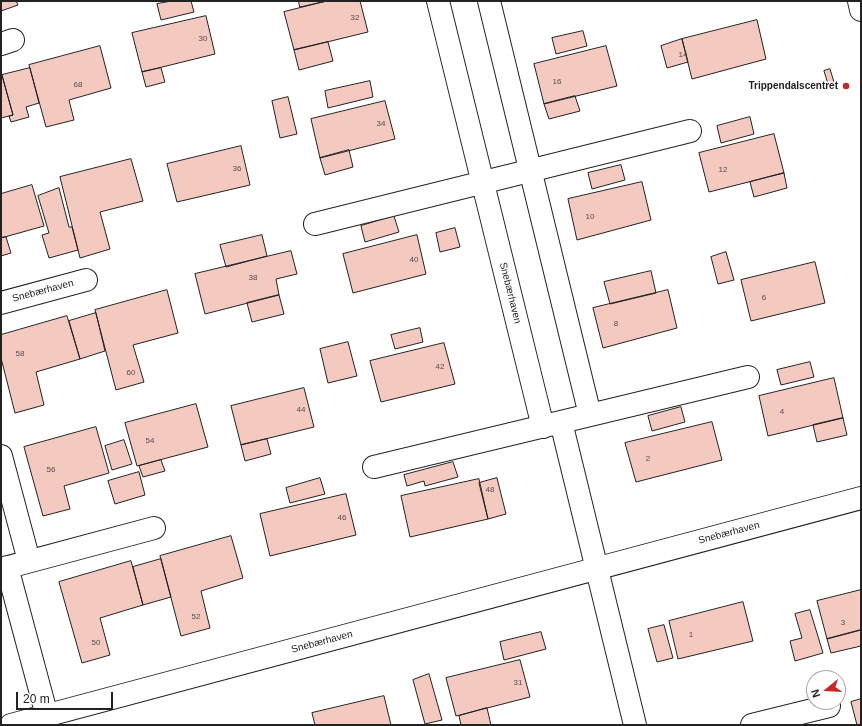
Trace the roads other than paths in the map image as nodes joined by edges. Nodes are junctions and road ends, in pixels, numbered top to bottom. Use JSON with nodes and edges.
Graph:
{"nodes":[{"id":1,"x":438,"y":1,"type":"edge"},
{"id":2,"x":489,"y":1,"type":"edge"},
{"id":3,"x":859,"y":1,"type":"edge"},
{"id":4,"x":861,"y":10,"type":"edge"},
{"id":5,"x":690,"y":132,"type":"dead end"},
{"id":6,"x":530,"y":171,"type":"junction"},
{"id":7,"x":483,"y":183,"type":"junction"},
{"id":8,"x":315,"y":224,"type":"dead end"},
{"id":9,"x":86,"y":280,"type":"dead end"},
{"id":10,"x":1,"y":303,"type":"edge"},
{"id":11,"x":748,"y":377,"type":"dead end"},
{"id":12,"x":590,"y":415,"type":"junction"},
{"id":13,"x":552,"y":425,"type":"junction"},
{"id":14,"x":1,"y":456,"type":"edge"},
{"id":15,"x":374,"y":467,"type":"dead end"},
{"id":16,"x":861,"y":498,"type":"edge"},
{"id":17,"x":154,"y":528,"type":"dead end"},
{"id":18,"x":29,"y":561,"type":"junction"},
{"id":19,"x":4,"y":568,"type":"edge"},
{"id":20,"x":597,"y":568,"type":"junction"},
{"id":21,"x":812,"y":710,"type":"edge"},
{"id":22,"x":46,"y":716,"type":"junction"},
{"id":23,"x":13,"y":725,"type":"edge"},
{"id":24,"x":635,"y":725,"type":"edge"},
{"id":25,"x":752,"y":725,"type":"edge"}],
"edges":[{"from":1,"to":7,"type":"street","name":"Snebærhaven"},
{"from":2,"to":6,"type":"street"},
{"from":3,"to":4,"type":"street"},
{"from":5,"to":6,"type":"street"},
{"from":6,"to":7,"type":"street"},
{"from":6,"to":12,"type":"street"},
{"from":7,"to":8,"type":"street"},
{"from":7,"to":13,"type":"street","name":"Snebærhaven"},
{"from":9,"to":10,"type":"street","name":"Snebærhaven"},
{"from":11,"to":12,"type":"street"},
{"from":12,"to":13,"type":"street"},
{"from":13,"to":15,"type":"street"},
{"from":13,"to":20,"type":"street","name":"Snebærhaven"},
{"from":14,"to":18,"type":"street"},
{"from":16,"to":20,"type":"street","name":"Snebærhaven"},
{"from":17,"to":18,"type":"street"},
{"from":18,"to":19,"type":"street"},
{"from":19,"to":22,"type":"street"},
{"from":20,"to":22,"type":"street","name":"Snebærhaven"},
{"from":20,"to":24,"type":"street","name":"Snebærhaven"},
{"from":21,"to":25,"type":"street"},
{"from":22,"to":23,"type":"street","name":"Snebærhaven"}]}
